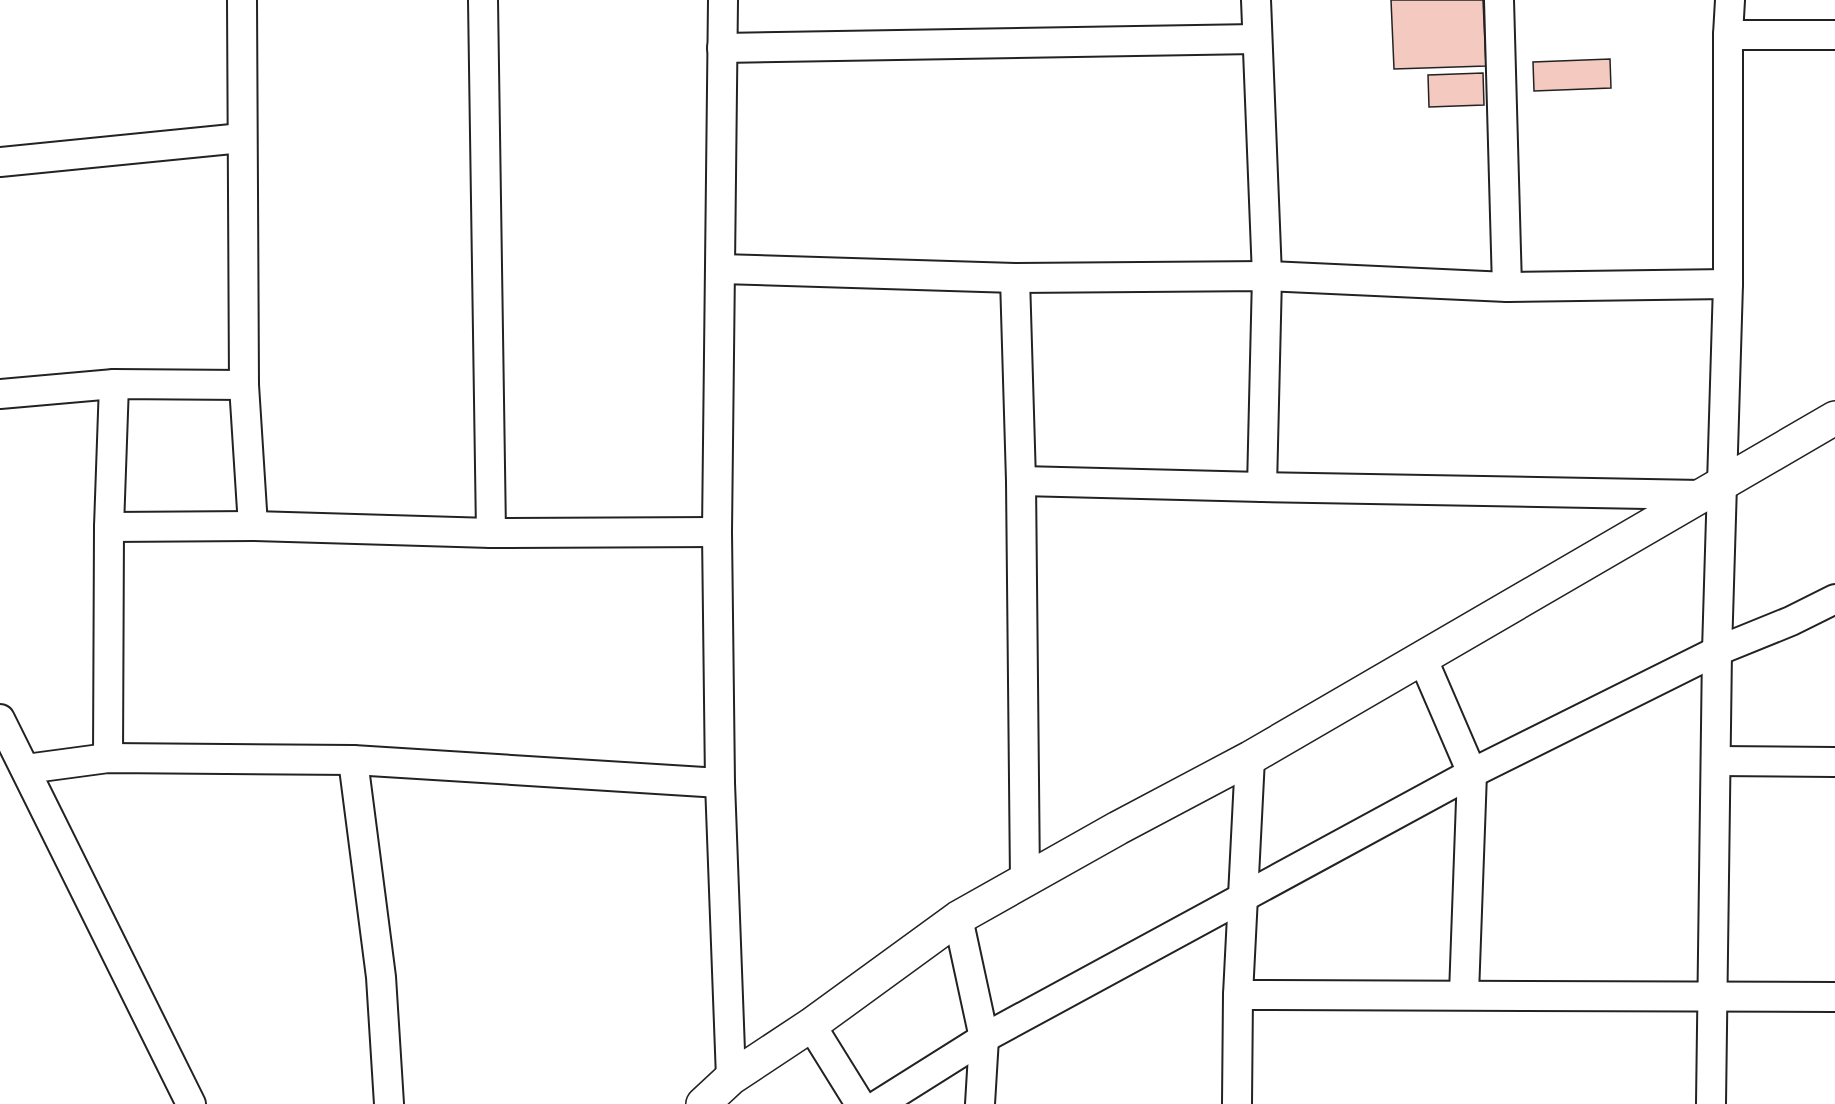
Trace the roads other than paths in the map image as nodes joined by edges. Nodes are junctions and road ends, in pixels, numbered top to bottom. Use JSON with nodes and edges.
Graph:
{"nodes":[{"id":1,"x":242,"y":0,"type":"edge"},
{"id":2,"x":483,"y":0,"type":"edge"},
{"id":3,"x":723,"y":0,"type":"edge"},
{"id":4,"x":1256,"y":0,"type":"edge"},
{"id":5,"x":1499,"y":0,"type":"edge"},
{"id":6,"x":1730,"y":0,"type":"edge"},
{"id":7,"x":1728,"y":35,"type":"junction"},
{"id":8,"x":1835,"y":35,"type":"edge"},
{"id":9,"x":1256,"y":39,"type":"junction"},
{"id":10,"x":722,"y":48,"type":"junction"},
{"id":11,"x":242,"y":138,"type":"junction"},
{"id":12,"x":0,"y":162,"type":"edge"},
{"id":13,"x":721,"y":269,"type":"junction"},
{"id":14,"x":1267,"y":276,"type":"junction"},
{"id":15,"x":1015,"y":278,"type":"junction"},
{"id":16,"x":1728,"y":284,"type":"junction"},
{"id":17,"x":1507,"y":287,"type":"junction"},
{"id":18,"x":114,"y":384,"type":"junction"},
{"id":19,"x":244,"y":385,"type":"junction"},
{"id":20,"x":0,"y":394,"type":"edge"},
{"id":21,"x":1835,"y":418,"type":"edge"},
{"id":22,"x":1021,"y":481,"type":"junction"},
{"id":23,"x":1262,"y":487,"type":"junction"},
{"id":24,"x":1712,"y":489,"type":"junction"},
{"id":25,"x":253,"y":526,"type":"junction"},
{"id":26,"x":109,"y":527,"type":"junction"},
{"id":27,"x":717,"y":532,"type":"junction"},
{"id":28,"x":491,"y":533,"type":"junction"},
{"id":29,"x":1835,"y":599,"type":"edge"},
{"id":30,"x":1717,"y":651,"type":"junction"},
{"id":31,"x":1422,"y":657,"type":"junction"},
{"id":32,"x":0,"y":719,"type":"edge"},
{"id":33,"x":108,"y":758,"type":"junction"},
{"id":34,"x":1250,"y":758,"type":"junction"},
{"id":35,"x":353,"y":760,"type":"junction"},
{"id":36,"x":1716,"y":760,"type":"junction"},
{"id":37,"x":1835,"y":762,"type":"edge"},
{"id":38,"x":26,"y":769,"type":"junction"},
{"id":39,"x":1472,"y":773,"type":"junction"},
{"id":40,"x":720,"y":783,"type":"junction"},
{"id":41,"x":1025,"y":880,"type":"junction"},
{"id":42,"x":1242,"y":897,"type":"junction"},
{"id":43,"x":958,"y":918,"type":"junction"},
{"id":44,"x":1464,"y":994,"type":"junction"},
{"id":45,"x":1238,"y":995,"type":"junction"},
{"id":46,"x":1712,"y":996,"type":"junction"},
{"id":47,"x":1835,"y":997,"type":"edge"},
{"id":48,"x":811,"y":1025,"type":"junction"},
{"id":49,"x":984,"y":1038,"type":"junction"},
{"id":50,"x":731,"y":1078,"type":"junction"},
{"id":51,"x":191,"y":1104,"type":"edge"},
{"id":52,"x":389,"y":1104,"type":"edge"},
{"id":53,"x":704,"y":1104,"type":"edge"},
{"id":54,"x":860,"y":1104,"type":"edge"},
{"id":55,"x":879,"y":1104,"type":"edge"},
{"id":56,"x":980,"y":1104,"type":"edge"},
{"id":57,"x":1237,"y":1104,"type":"edge"},
{"id":58,"x":1711,"y":1104,"type":"edge"}],
"edges":[{"from":1,"to":11,"type":"street"},
{"from":2,"to":28,"type":"street"},
{"from":3,"to":10,"type":"street"},
{"from":4,"to":9,"type":"street"},
{"from":5,"to":17,"type":"street"},
{"from":6,"to":7,"type":"street"},
{"from":7,"to":8,"type":"street"},
{"from":7,"to":16,"type":"street"},
{"from":9,"to":10,"type":"street"},
{"from":9,"to":14,"type":"street"},
{"from":10,"to":13,"type":"street"},
{"from":11,"to":12,"type":"street"},
{"from":11,"to":19,"type":"street"},
{"from":13,"to":15,"type":"street"},
{"from":13,"to":27,"type":"street"},
{"from":14,"to":15,"type":"street"},
{"from":14,"to":17,"type":"street"},
{"from":14,"to":23,"type":"street"},
{"from":15,"to":22,"type":"street"},
{"from":16,"to":17,"type":"street"},
{"from":16,"to":24,"type":"street"},
{"from":18,"to":19,"type":"street"},
{"from":18,"to":20,"type":"street"},
{"from":18,"to":26,"type":"street"},
{"from":19,"to":25,"type":"street"},
{"from":21,"to":24,"type":"main road"},
{"from":22,"to":23,"type":"street"},
{"from":22,"to":41,"type":"street"},
{"from":23,"to":24,"type":"street"},
{"from":24,"to":30,"type":"street"},
{"from":24,"to":31,"type":"main road"},
{"from":25,"to":26,"type":"street"},
{"from":25,"to":28,"type":"street"},
{"from":26,"to":33,"type":"street"},
{"from":27,"to":28,"type":"street"},
{"from":27,"to":40,"type":"street"},
{"from":29,"to":30,"type":"street"},
{"from":30,"to":36,"type":"street"},
{"from":30,"to":39,"type":"street"},
{"from":31,"to":34,"type":"main road"},
{"from":31,"to":39,"type":"street"},
{"from":32,"to":38,"type":"street"},
{"from":33,"to":35,"type":"street"},
{"from":33,"to":38,"type":"street"},
{"from":34,"to":41,"type":"main road"},
{"from":34,"to":42,"type":"street"},
{"from":35,"to":40,"type":"street"},
{"from":35,"to":52,"type":"street"},
{"from":36,"to":37,"type":"street"},
{"from":36,"to":46,"type":"street"},
{"from":38,"to":51,"type":"street"},
{"from":39,"to":42,"type":"street"},
{"from":39,"to":44,"type":"street"},
{"from":40,"to":50,"type":"street"},
{"from":41,"to":43,"type":"main road"},
{"from":42,"to":45,"type":"street"},
{"from":42,"to":49,"type":"street"},
{"from":43,"to":48,"type":"main road"},
{"from":43,"to":49,"type":"street"},
{"from":44,"to":45,"type":"street"},
{"from":44,"to":46,"type":"street"},
{"from":45,"to":57,"type":"street"},
{"from":46,"to":47,"type":"street"},
{"from":46,"to":58,"type":"street"},
{"from":48,"to":50,"type":"main road"},
{"from":48,"to":54,"type":"street"},
{"from":49,"to":55,"type":"street"},
{"from":49,"to":56,"type":"street"},
{"from":50,"to":53,"type":"main road"}]}
